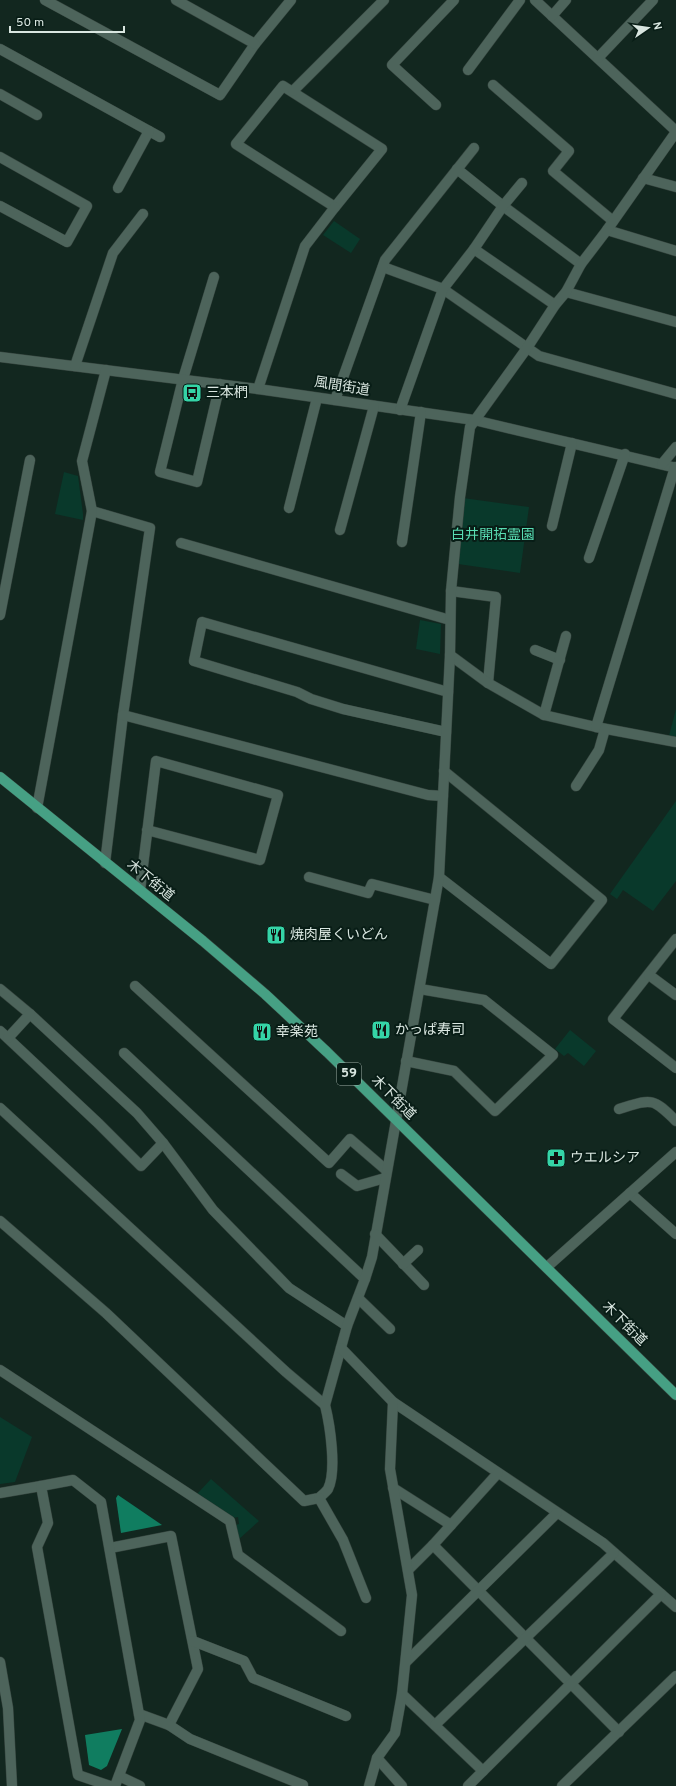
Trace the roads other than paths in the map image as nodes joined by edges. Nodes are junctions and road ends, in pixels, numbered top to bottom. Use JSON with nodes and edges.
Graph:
{"nodes":[{"id":1,"x":45,"y":0,"type":"edge"},
{"id":2,"x":291,"y":0,"type":"edge"},
{"id":3,"x":384,"y":0,"type":"edge"},
{"id":4,"x":454,"y":0,"type":"edge"},
{"id":5,"x":520,"y":0,"type":"edge"},
{"id":6,"x":535,"y":0,"type":"edge"},
{"id":7,"x":566,"y":0,"type":"edge"},
{"id":8,"x":653,"y":0,"type":"edge"},
{"id":9,"x":180,"y":1,"type":"edge"},
{"id":10,"x":552,"y":16,"type":"junction"},
{"id":11,"x":255,"y":44,"type":"junction"},
{"id":12,"x":0,"y":50,"type":"edge"},
{"id":13,"x":598,"y":58,"type":"junction"},
{"id":14,"x":468,"y":70,"type":"dead end"},
{"id":15,"x":493,"y":85,"type":"dead end"},
{"id":16,"x":293,"y":91,"type":"junction"},
{"id":17,"x":0,"y":94,"type":"edge"},
{"id":18,"x":436,"y":105,"type":"dead end"},
{"id":19,"x":37,"y":115,"type":"dead end"},
{"id":20,"x":149,"y":131,"type":"junction"},
{"id":21,"x":676,"y":131,"type":"edge"},
{"id":22,"x":160,"y":137,"type":"dead end"},
{"id":23,"x":474,"y":148,"type":"dead end"},
{"id":24,"x":0,"y":157,"type":"edge"},
{"id":25,"x":457,"y":169,"type":"junction"},
{"id":26,"x":643,"y":178,"type":"junction"},
{"id":27,"x":522,"y":183,"type":"dead end"},
{"id":28,"x":676,"y":187,"type":"edge"},
{"id":29,"x":118,"y":188,"type":"dead end"},
{"id":30,"x":0,"y":206,"type":"edge"},
{"id":31,"x":503,"y":206,"type":"junction"},
{"id":32,"x":335,"y":207,"type":"junction"},
{"id":33,"x":143,"y":214,"type":"dead end"},
{"id":34,"x":613,"y":221,"type":"junction"},
{"id":35,"x":607,"y":230,"type":"junction"},
{"id":36,"x":474,"y":249,"type":"junction"},
{"id":37,"x":676,"y":252,"type":"edge"},
{"id":38,"x":581,"y":264,"type":"junction"},
{"id":39,"x":383,"y":267,"type":"junction"},
{"id":40,"x":214,"y":277,"type":"dead end"},
{"id":41,"x":443,"y":289,"type":"junction"},
{"id":42,"x":566,"y":292,"type":"junction"},
{"id":43,"x":555,"y":305,"type":"junction"},
{"id":44,"x":676,"y":322,"type":"edge"},
{"id":45,"x":526,"y":348,"type":"junction"},
{"id":46,"x":0,"y":357,"type":"edge"},
{"id":47,"x":75,"y":366,"type":"junction"},
{"id":48,"x":106,"y":370,"type":"junction"},
{"id":49,"x":182,"y":379,"type":"junction"},
{"id":50,"x":220,"y":384,"type":"junction"},
{"id":51,"x":258,"y":389,"type":"junction"},
{"id":52,"x":676,"y":394,"type":"edge"},
{"id":53,"x":317,"y":398,"type":"junction"},
{"id":54,"x":335,"y":400,"type":"junction"},
{"id":55,"x":374,"y":406,"type":"junction"},
{"id":56,"x":400,"y":410,"type":"junction"},
{"id":57,"x":421,"y":412,"type":"junction"},
{"id":58,"x":474,"y":420,"type":"junction"},
{"id":59,"x":572,"y":443,"type":"junction"},
{"id":60,"x":676,"y":447,"type":"edge"},
{"id":61,"x":625,"y":454,"type":"junction"},
{"id":62,"x":30,"y":460,"type":"dead end"},
{"id":63,"x":662,"y":464,"type":"junction"},
{"id":64,"x":676,"y":468,"type":"edge"},
{"id":65,"x":289,"y":508,"type":"dead end"},
{"id":66,"x":92,"y":511,"type":"junction"},
{"id":67,"x":552,"y":526,"type":"dead end"},
{"id":68,"x":340,"y":530,"type":"dead end"},
{"id":69,"x":402,"y":542,"type":"dead end"},
{"id":70,"x":181,"y":543,"type":"dead end"},
{"id":71,"x":589,"y":558,"type":"dead end"},
{"id":72,"x":451,"y":591,"type":"junction"},
{"id":73,"x":0,"y":615,"type":"edge"},
{"id":74,"x":450,"y":620,"type":"junction"},
{"id":75,"x":566,"y":636,"type":"dead end"},
{"id":76,"x":535,"y":650,"type":"dead end"},
{"id":77,"x":450,"y":655,"type":"junction"},
{"id":78,"x":560,"y":660,"type":"junction"},
{"id":79,"x":488,"y":683,"type":"junction"},
{"id":80,"x":448,"y":692,"type":"junction"},
{"id":81,"x":123,"y":715,"type":"junction"},
{"id":82,"x":544,"y":715,"type":"junction"},
{"id":83,"x":601,"y":728,"type":"junction"},
{"id":84,"x":446,"y":732,"type":"junction"},
{"id":85,"x":676,"y":742,"type":"edge"},
{"id":86,"x":444,"y":771,"type":"junction"},
{"id":87,"x":0,"y":777,"type":"edge"},
{"id":88,"x":576,"y":786,"type":"dead end"},
{"id":89,"x":443,"y":796,"type":"junction"},
{"id":90,"x":37,"y":808,"type":"junction"},
{"id":91,"x":147,"y":830,"type":"junction"},
{"id":92,"x":105,"y":863,"type":"junction"},
{"id":93,"x":309,"y":877,"type":"dead end"},
{"id":94,"x":439,"y":877,"type":"junction"},
{"id":95,"x":140,"y":890,"type":"junction"},
{"id":96,"x":435,"y":900,"type":"junction"},
{"id":97,"x":676,"y":939,"type":"edge"},
{"id":98,"x":649,"y":975,"type":"junction"},
{"id":99,"x":135,"y":986,"type":"dead end"},
{"id":100,"x":0,"y":989,"type":"edge"},
{"id":101,"x":420,"y":989,"type":"junction"},
{"id":102,"x":676,"y":995,"type":"edge"},
{"id":103,"x":30,"y":1014,"type":"junction"},
{"id":104,"x":4,"y":1035,"type":"edge"},
{"id":105,"x":124,"y":1053,"type":"dead end"},
{"id":106,"x":406,"y":1061,"type":"junction"},
{"id":107,"x":676,"y":1068,"type":"edge"},
{"id":108,"x":0,"y":1108,"type":"edge"},
{"id":109,"x":619,"y":1109,"type":"dead end"},
{"id":110,"x":395,"y":1119,"type":"junction"},
{"id":111,"x":676,"y":1121,"type":"edge"},
{"id":112,"x":163,"y":1143,"type":"junction"},
{"id":113,"x":676,"y":1152,"type":"edge"},
{"id":114,"x":342,"y":1174,"type":"dead end"},
{"id":115,"x":386,"y":1174,"type":"junction"},
{"id":116,"x":630,"y":1193,"type":"junction"},
{"id":117,"x":0,"y":1221,"type":"edge"},
{"id":118,"x":376,"y":1234,"type":"junction"},
{"id":119,"x":676,"y":1234,"type":"edge"},
{"id":120,"x":418,"y":1250,"type":"dead end"},
{"id":121,"x":403,"y":1264,"type":"junction"},
{"id":122,"x":547,"y":1267,"type":"junction"},
{"id":123,"x":365,"y":1279,"type":"junction"},
{"id":124,"x":424,"y":1285,"type":"dead end"},
{"id":125,"x":358,"y":1298,"type":"junction"},
{"id":126,"x":347,"y":1326,"type":"junction"},
{"id":127,"x":390,"y":1329,"type":"dead end"},
{"id":128,"x":341,"y":1348,"type":"junction"},
{"id":129,"x":0,"y":1370,"type":"edge"},
{"id":130,"x":676,"y":1395,"type":"edge"},
{"id":131,"x":393,"y":1402,"type":"junction"},
{"id":132,"x":326,"y":1405,"type":"junction"},
{"id":133,"x":498,"y":1473,"type":"junction"},
{"id":134,"x":41,"y":1486,"type":"junction"},
{"id":135,"x":393,"y":1488,"type":"junction"},
{"id":136,"x":0,"y":1493,"type":"edge"},
{"id":137,"x":320,"y":1498,"type":"junction"},
{"id":138,"x":557,"y":1513,"type":"junction"},
{"id":139,"x":451,"y":1525,"type":"junction"},
{"id":140,"x":433,"y":1545,"type":"junction"},
{"id":141,"x":110,"y":1548,"type":"junction"},
{"id":142,"x":614,"y":1553,"type":"junction"},
{"id":143,"x":408,"y":1570,"type":"junction"},
{"id":144,"x":479,"y":1591,"type":"junction"},
{"id":145,"x":661,"y":1594,"type":"junction"},
{"id":146,"x":366,"y":1598,"type":"dead end"},
{"id":147,"x":676,"y":1607,"type":"edge"},
{"id":148,"x":341,"y":1631,"type":"dead end"},
{"id":149,"x":526,"y":1638,"type":"junction"},
{"id":150,"x":193,"y":1641,"type":"junction"},
{"id":151,"x":406,"y":1662,"type":"junction"},
{"id":152,"x":0,"y":1665,"type":"edge"},
{"id":153,"x":676,"y":1676,"type":"edge"},
{"id":154,"x":572,"y":1684,"type":"junction"},
{"id":155,"x":402,"y":1694,"type":"junction"},
{"id":156,"x":4,"y":1708,"type":"edge"},
{"id":157,"x":139,"y":1714,"type":"junction"},
{"id":158,"x":346,"y":1716,"type":"dead end"},
{"id":159,"x":169,"y":1725,"type":"junction"},
{"id":160,"x":435,"y":1725,"type":"junction"},
{"id":161,"x":619,"y":1732,"type":"junction"},
{"id":162,"x":377,"y":1758,"type":"junction"},
{"id":163,"x":483,"y":1771,"type":"junction"},
{"id":164,"x":117,"y":1781,"type":"edge"},
{"id":165,"x":303,"y":1785,"type":"dead end"},
{"id":166,"x":12,"y":1786,"type":"edge"},
{"id":167,"x":110,"y":1786,"type":"edge"},
{"id":168,"x":140,"y":1786,"type":"edge"},
{"id":169,"x":369,"y":1786,"type":"edge"},
{"id":170,"x":402,"y":1786,"type":"edge"},
{"id":171,"x":468,"y":1786,"type":"edge"},
{"id":172,"x":562,"y":1786,"type":"edge"}],
"edges":[{"from":1,"to":11,"type":"street"},
{"from":2,"to":11,"type":"street"},
{"from":3,"to":16,"type":"street"},
{"from":4,"to":18,"type":"street"},
{"from":5,"to":14,"type":"street"},
{"from":6,"to":10,"type":"street"},
{"from":7,"to":10,"type":"street"},
{"from":8,"to":13,"type":"street"},
{"from":9,"to":11,"type":"street"},
{"from":10,"to":13,"type":"street"},
{"from":12,"to":20,"type":"street"},
{"from":13,"to":21,"type":"street"},
{"from":15,"to":34,"type":"street"},
{"from":16,"to":32,"type":"street"},
{"from":16,"to":32,"type":"street"},
{"from":17,"to":19,"type":"street"},
{"from":20,"to":22,"type":"street"},
{"from":20,"to":29,"type":"street"},
{"from":21,"to":26,"type":"street"},
{"from":23,"to":25,"type":"street"},
{"from":24,"to":30,"type":"street"},
{"from":25,"to":31,"type":"street"},
{"from":25,"to":39,"type":"street"},
{"from":26,"to":28,"type":"street"},
{"from":26,"to":34,"type":"street"},
{"from":27,"to":31,"type":"street"},
{"from":31,"to":36,"type":"street"},
{"from":31,"to":38,"type":"street"},
{"from":32,"to":51,"type":"street"},
{"from":33,"to":47,"type":"street"},
{"from":34,"to":35,"type":"street"},
{"from":35,"to":37,"type":"street"},
{"from":35,"to":38,"type":"street"},
{"from":36,"to":41,"type":"street"},
{"from":36,"to":43,"type":"street"},
{"from":38,"to":42,"type":"street"},
{"from":39,"to":41,"type":"street"},
{"from":39,"to":54,"type":"street"},
{"from":40,"to":49,"type":"street"},
{"from":41,"to":45,"type":"street"},
{"from":41,"to":56,"type":"street"},
{"from":42,"to":43,"type":"street"},
{"from":42,"to":44,"type":"street"},
{"from":43,"to":45,"type":"street"},
{"from":45,"to":52,"type":"street"},
{"from":45,"to":58,"type":"street"},
{"from":46,"to":47,"type":"street","name":"風間街道"},
{"from":47,"to":48,"type":"street","name":"風間街道"},
{"from":48,"to":49,"type":"street","name":"風間街道"},
{"from":48,"to":66,"type":"street"},
{"from":49,"to":50,"type":"street","name":"風間街道"},
{"from":49,"to":50,"type":"street"},
{"from":50,"to":51,"type":"street","name":"風間街道"},
{"from":51,"to":53,"type":"street","name":"風間街道"},
{"from":53,"to":54,"type":"street","name":"風間街道"},
{"from":53,"to":65,"type":"street"},
{"from":54,"to":55,"type":"street","name":"風間街道"},
{"from":55,"to":56,"type":"street","name":"風間街道"},
{"from":55,"to":68,"type":"street"},
{"from":56,"to":57,"type":"street","name":"風間街道"},
{"from":57,"to":58,"type":"street","name":"風間街道"},
{"from":57,"to":69,"type":"street"},
{"from":58,"to":59,"type":"street","name":"風間街道"},
{"from":58,"to":72,"type":"street"},
{"from":59,"to":61,"type":"street","name":"風間街道"},
{"from":59,"to":67,"type":"street"},
{"from":60,"to":63,"type":"street"},
{"from":61,"to":63,"type":"street","name":"風間街道"},
{"from":61,"to":71,"type":"street"},
{"from":62,"to":73,"type":"street"},
{"from":63,"to":64,"type":"street","name":"風間街道"},
{"from":64,"to":83,"type":"street"},
{"from":66,"to":81,"type":"street"},
{"from":66,"to":90,"type":"street"},
{"from":70,"to":74,"type":"street"},
{"from":72,"to":74,"type":"street"},
{"from":72,"to":79,"type":"street"},
{"from":74,"to":77,"type":"street"},
{"from":75,"to":78,"type":"street"},
{"from":76,"to":78,"type":"street"},
{"from":77,"to":79,"type":"street"},
{"from":77,"to":80,"type":"street"},
{"from":78,"to":82,"type":"street"},
{"from":79,"to":82,"type":"street"},
{"from":80,"to":84,"type":"street"},
{"from":80,"to":84,"type":"street"},
{"from":81,"to":89,"type":"street"},
{"from":81,"to":92,"type":"street"},
{"from":82,"to":83,"type":"street"},
{"from":83,"to":85,"type":"street"},
{"from":83,"to":88,"type":"street"},
{"from":84,"to":86,"type":"street"},
{"from":86,"to":89,"type":"street"},
{"from":86,"to":94,"type":"street"},
{"from":87,"to":90,"type":"main road","name":"木下街道","number":"59"},
{"from":89,"to":94,"type":"street"},
{"from":90,"to":92,"type":"main road","name":"木下街道","number":"59"},
{"from":91,"to":91,"type":"street"},
{"from":91,"to":95,"type":"street"},
{"from":92,"to":95,"type":"main road","name":"木下街道","number":"59"},
{"from":93,"to":96,"type":"street"},
{"from":94,"to":96,"type":"street"},
{"from":95,"to":110,"type":"main road","name":"木下街道","number":"59"},
{"from":96,"to":101,"type":"street"},
{"from":97,"to":98,"type":"street"},
{"from":98,"to":102,"type":"street"},
{"from":98,"to":107,"type":"street"},
{"from":99,"to":115,"type":"street"},
{"from":100,"to":103,"type":"street"},
{"from":101,"to":106,"type":"street"},
{"from":101,"to":106,"type":"street"},
{"from":103,"to":104,"type":"street"},
{"from":103,"to":112,"type":"street"},
{"from":104,"to":112,"type":"street"},
{"from":105,"to":123,"type":"street"},
{"from":106,"to":110,"type":"street"},
{"from":108,"to":132,"type":"street"},
{"from":109,"to":111,"type":"street"},
{"from":110,"to":115,"type":"street"},
{"from":110,"to":122,"type":"main road","name":"木下街道","number":"59"},
{"from":112,"to":126,"type":"street"},
{"from":113,"to":116,"type":"street"},
{"from":114,"to":115,"type":"street"},
{"from":115,"to":118,"type":"street"},
{"from":116,"to":119,"type":"street"},
{"from":116,"to":122,"type":"street"},
{"from":117,"to":137,"type":"street"},
{"from":118,"to":121,"type":"street"},
{"from":118,"to":123,"type":"street"},
{"from":120,"to":121,"type":"street"},
{"from":121,"to":124,"type":"street"},
{"from":122,"to":130,"type":"main road","name":"木下街道","number":"59"},
{"from":123,"to":125,"type":"street"},
{"from":125,"to":126,"type":"street"},
{"from":125,"to":127,"type":"street"},
{"from":126,"to":128,"type":"street"},
{"from":128,"to":131,"type":"street"},
{"from":128,"to":132,"type":"street"},
{"from":129,"to":148,"type":"street"},
{"from":131,"to":133,"type":"street"},
{"from":131,"to":135,"type":"street"},
{"from":132,"to":137,"type":"street"},
{"from":133,"to":138,"type":"street"},
{"from":133,"to":139,"type":"street"},
{"from":134,"to":136,"type":"street"},
{"from":134,"to":141,"type":"street"},
{"from":134,"to":167,"type":"street"},
{"from":135,"to":139,"type":"street"},
{"from":135,"to":143,"type":"street"},
{"from":137,"to":146,"type":"street"},
{"from":138,"to":142,"type":"street"},
{"from":138,"to":144,"type":"street"},
{"from":139,"to":140,"type":"street"},
{"from":140,"to":143,"type":"street"},
{"from":140,"to":144,"type":"street"},
{"from":141,"to":150,"type":"street"},
{"from":141,"to":157,"type":"street"},
{"from":142,"to":145,"type":"street"},
{"from":142,"to":149,"type":"street"},
{"from":143,"to":151,"type":"street"},
{"from":144,"to":149,"type":"street"},
{"from":144,"to":151,"type":"street"},
{"from":145,"to":147,"type":"street"},
{"from":145,"to":154,"type":"street"},
{"from":149,"to":154,"type":"street"},
{"from":149,"to":160,"type":"street"},
{"from":150,"to":158,"type":"street"},
{"from":150,"to":159,"type":"street"},
{"from":151,"to":155,"type":"street"},
{"from":152,"to":156,"type":"street"},
{"from":153,"to":161,"type":"street"},
{"from":154,"to":161,"type":"street"},
{"from":154,"to":163,"type":"street"},
{"from":155,"to":160,"type":"street"},
{"from":155,"to":162,"type":"street"},
{"from":156,"to":166,"type":"street"},
{"from":157,"to":159,"type":"street"},
{"from":157,"to":164,"type":"street"},
{"from":159,"to":165,"type":"street"},
{"from":160,"to":163,"type":"street"},
{"from":161,"to":172,"type":"street"},
{"from":162,"to":169,"type":"street"},
{"from":162,"to":170,"type":"street"},
{"from":163,"to":171,"type":"street"},
{"from":164,"to":168,"type":"street"}]}
